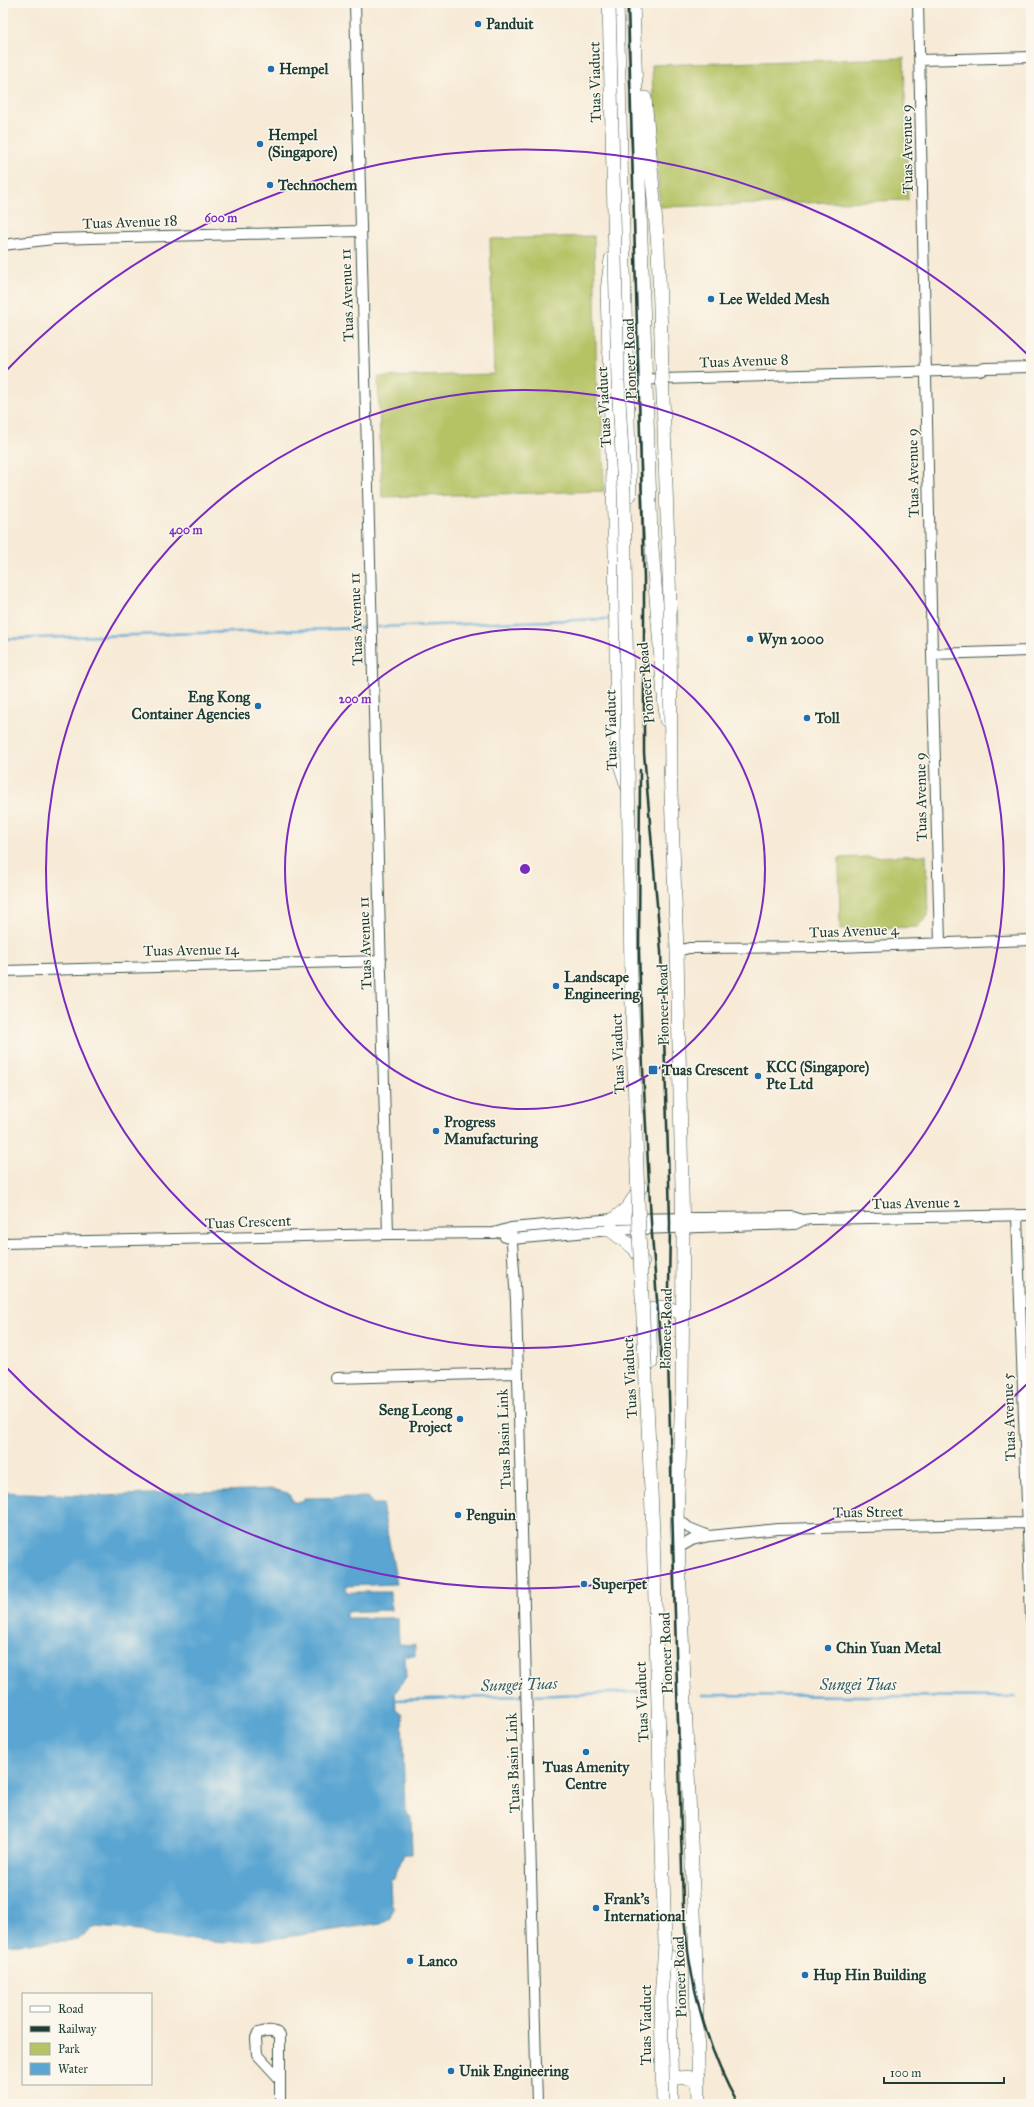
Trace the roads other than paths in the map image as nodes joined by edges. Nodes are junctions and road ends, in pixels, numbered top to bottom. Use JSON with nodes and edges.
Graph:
{"nodes":[{"id":1,"x":354,"y":3,"type":"edge"},
{"id":2,"x":609,"y":3,"type":"edge"},
{"id":3,"x":617,"y":3,"type":"edge"},
{"id":4,"x":633,"y":3,"type":"edge"},
{"id":5,"x":638,"y":3,"type":"edge"},
{"id":6,"x":918,"y":3,"type":"edge"},
{"id":7,"x":1031,"y":57,"type":"edge"},
{"id":8,"x":920,"y":60,"type":"junction"},
{"id":9,"x":624,"y":186,"type":"junction"},
{"id":10,"x":360,"y":231,"type":"junction"},
{"id":11,"x":3,"y":240,"type":"edge"},
{"id":12,"x":22,"y":242,"type":"junction"},
{"id":13,"x":3,"y":244,"type":"edge"},
{"id":14,"x":1031,"y":367,"type":"edge"},
{"id":15,"x":926,"y":368,"type":"junction"},
{"id":16,"x":646,"y":379,"type":"junction"},
{"id":17,"x":627,"y":380,"type":"junction"},
{"id":18,"x":1031,"y":651,"type":"edge"},
{"id":19,"x":932,"y":654,"type":"junction"},
{"id":20,"x":671,"y":776,"type":"junction"},
{"id":21,"x":628,"y":789,"type":"junction"},
{"id":22,"x":1031,"y":940,"type":"edge"},
{"id":23,"x":940,"y":943,"type":"junction"},
{"id":24,"x":678,"y":952,"type":"junction"},
{"id":25,"x":381,"y":961,"type":"junction"},
{"id":26,"x":3,"y":971,"type":"edge"},
{"id":27,"x":642,"y":1184,"type":"junction"},
{"id":28,"x":1031,"y":1214,"type":"edge"},
{"id":29,"x":1017,"y":1215,"type":"junction"},
{"id":30,"x":683,"y":1223,"type":"junction"},
{"id":31,"x":645,"y":1224,"type":"junction"},
{"id":32,"x":612,"y":1225,"type":"junction"},
{"id":33,"x":511,"y":1228,"type":"junction"},
{"id":34,"x":494,"y":1233,"type":"junction"},
{"id":35,"x":388,"y":1234,"type":"junction"},
{"id":36,"x":512,"y":1239,"type":"junction"},
{"id":37,"x":3,"y":1244,"type":"edge"},
{"id":38,"x":646,"y":1267,"type":"junction"},
{"id":39,"x":649,"y":1312,"type":"junction"},
{"id":40,"x":682,"y":1314,"type":"junction"},
{"id":41,"x":517,"y":1372,"type":"junction"},
{"id":42,"x":336,"y":1378,"type":"dead end"},
{"id":43,"x":677,"y":1518,"type":"junction"},
{"id":44,"x":1028,"y":1523,"type":"junction"},
{"id":45,"x":709,"y":1536,"type":"junction"},
{"id":46,"x":678,"y":1548,"type":"junction"},
{"id":47,"x":1031,"y":1619,"type":"edge"},
{"id":48,"x":671,"y":2075,"type":"junction"},
{"id":49,"x":699,"y":2076,"type":"junction"},
{"id":50,"x":280,"y":2079,"type":"dead end"},
{"id":51,"x":280,"y":2104,"type":"edge"},
{"id":52,"x":537,"y":2104,"type":"edge"},
{"id":53,"x":663,"y":2104,"type":"edge"},
{"id":54,"x":672,"y":2104,"type":"edge"},
{"id":55,"x":699,"y":2104,"type":"edge"}],
"edges":[{"from":1,"to":10,"type":"street","name":"Tuas Avenue 11"},
{"from":2,"to":21,"type":"main road","name":"Tuas Viaduct","bridge":true},
{"from":3,"to":9,"type":"main road","name":"Pioneer Road"},
{"from":4,"to":16,"type":"main road","name":"Pioneer Road"},
{"from":5,"to":20,"type":"main road","bridge":true},
{"from":6,"to":8,"type":"street","name":"Tuas Avenue 9"},
{"from":7,"to":8,"type":"street"},
{"from":8,"to":15,"type":"street","name":"Tuas Avenue 9"},
{"from":9,"to":17,"type":"main road","name":"Pioneer Road"},
{"from":9,"to":21,"type":"main road"},
{"from":10,"to":12,"type":"street","name":"Tuas Avenue 18"},
{"from":10,"to":25,"type":"street","name":"Tuas Avenue 11"},
{"from":11,"to":12,"type":"street","name":"Tuas Avenue 18"},
{"from":12,"to":13,"type":"street","name":"Tuas Avenue 18"},
{"from":14,"to":15,"type":"street","name":"Tuas Avenue 8"},
{"from":15,"to":16,"type":"street","name":"Tuas Avenue 8"},
{"from":15,"to":19,"type":"street","name":"Tuas Avenue 9"},
{"from":16,"to":17,"type":"street","name":"Tuas Avenue 8"},
{"from":16,"to":20,"type":"main road","name":"Pioneer Road"},
{"from":17,"to":27,"type":"main road","name":"Pioneer Road"},
{"from":18,"to":19,"type":"street"},
{"from":19,"to":23,"type":"street","name":"Tuas Avenue 9"},
{"from":20,"to":24,"type":"main road","name":"Pioneer Road"},
{"from":21,"to":53,"type":"main road","name":"Tuas Viaduct","bridge":true},
{"from":22,"to":23,"type":"street","name":"Tuas Avenue 4"},
{"from":23,"to":24,"type":"street","name":"Tuas Avenue 4"},
{"from":24,"to":30,"type":"main road","name":"Pioneer Road"},
{"from":25,"to":26,"type":"street","name":"Tuas Avenue 14"},
{"from":25,"to":35,"type":"street","name":"Tuas Avenue 11"},
{"from":27,"to":31,"type":"main road","name":"Pioneer Road"},
{"from":27,"to":32,"type":"main road"},
{"from":28,"to":29,"type":"street","name":"Tuas Avenue 2"},
{"from":29,"to":30,"type":"street","name":"Tuas Avenue 2"},
{"from":29,"to":44,"type":"street","name":"Tuas Avenue 5"},
{"from":30,"to":31,"type":"street","name":"Tuas Crescent"},
{"from":30,"to":40,"type":"main road","name":"Pioneer Road"},
{"from":31,"to":32,"type":"street","name":"Tuas Crescent"},
{"from":31,"to":38,"type":"main road","name":"Pioneer Road"},
{"from":32,"to":33,"type":"street","name":"Tuas Crescent"},
{"from":32,"to":36,"type":"street","name":"Tuas Crescent"},
{"from":32,"to":38,"type":"main road"},
{"from":33,"to":34,"type":"street","name":"Tuas Crescent"},
{"from":33,"to":36,"type":"street","name":"Tuas Basin Link"},
{"from":34,"to":35,"type":"street","name":"Tuas Crescent"},
{"from":34,"to":36,"type":"street","name":"Tuas Crescent"},
{"from":35,"to":37,"type":"street","name":"Tuas Crescent"},
{"from":36,"to":41,"type":"street","name":"Tuas Basin Link"},
{"from":38,"to":39,"type":"main road","name":"Pioneer Road"},
{"from":39,"to":40,"type":"main road"},
{"from":39,"to":48,"type":"main road","name":"Pioneer Road"},
{"from":40,"to":43,"type":"main road","name":"Pioneer Road"},
{"from":41,"to":42,"type":"street","name":"Tuas Basin Link"},
{"from":41,"to":52,"type":"street","name":"Tuas Basin Link"},
{"from":43,"to":45,"type":"street","name":"Tuas Street"},
{"from":43,"to":46,"type":"main road","name":"Pioneer Road"},
{"from":44,"to":45,"type":"street","name":"Tuas Street"},
{"from":44,"to":47,"type":"street","name":"Tuas Avenue 5"},
{"from":45,"to":46,"type":"street","name":"Tuas Street"},
{"from":46,"to":49,"type":"main road","name":"Pioneer Road"},
{"from":48,"to":49,"type":"main road"},
{"from":48,"to":54,"type":"main road","name":"Pioneer Road"},
{"from":49,"to":55,"type":"main road","name":"Pioneer Road"},
{"from":50,"to":51,"type":"street"}]}
